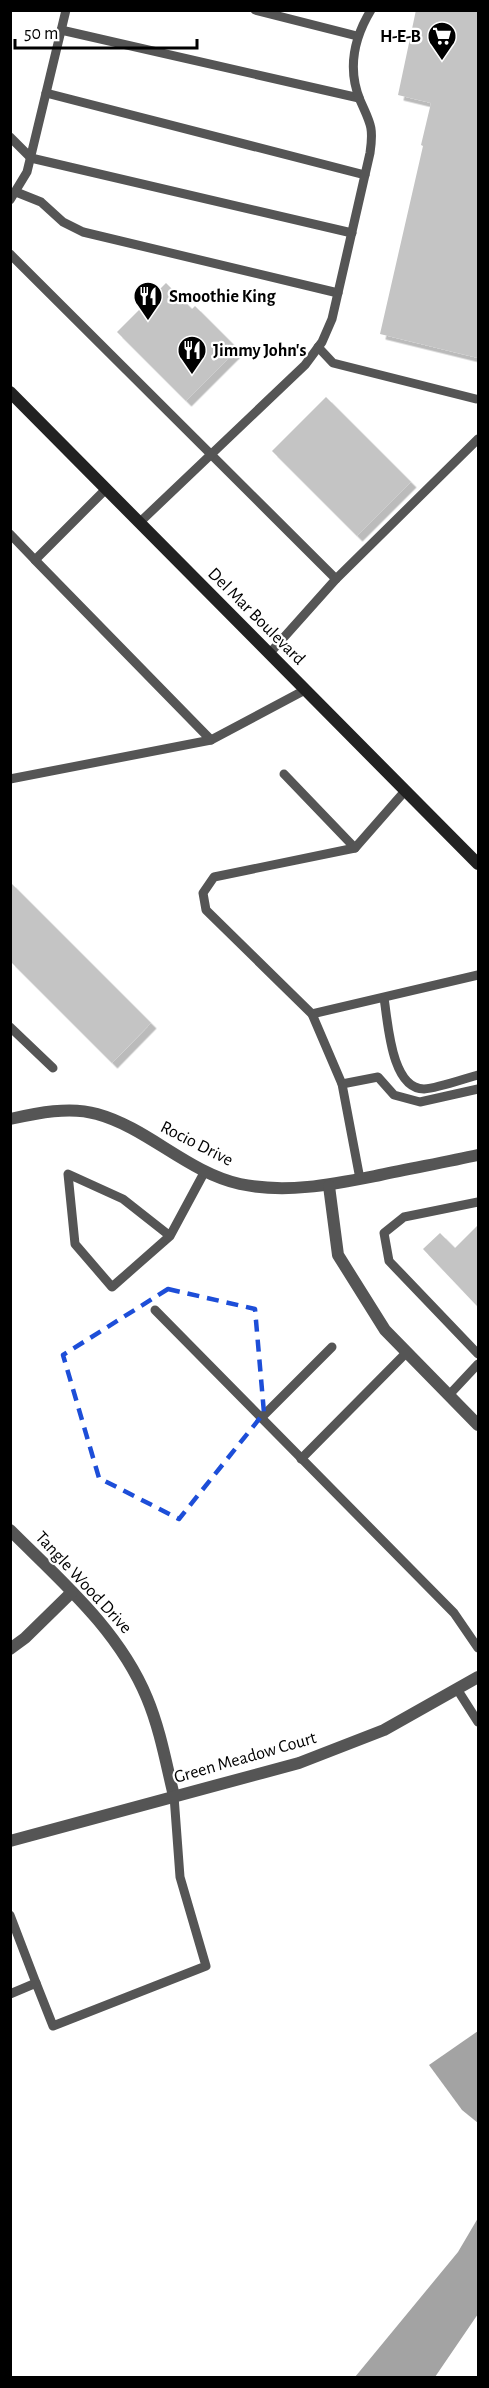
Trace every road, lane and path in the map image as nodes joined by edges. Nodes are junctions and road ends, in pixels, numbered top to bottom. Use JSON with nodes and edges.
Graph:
{"nodes":[{"id":1,"x":66,"y":10,"type":"edge"},
{"id":2,"x":255,"y":10,"type":"edge"},
{"id":3,"x":371,"y":10,"type":"edge"},
{"id":4,"x":62,"y":30,"type":"junction"},
{"id":5,"x":357,"y":36,"type":"junction"},
{"id":6,"x":46,"y":93,"type":"junction"},
{"id":7,"x":359,"y":98,"type":"junction"},
{"id":8,"x":10,"y":137,"type":"edge"},
{"id":9,"x":31,"y":158,"type":"junction"},
{"id":10,"x":365,"y":175,"type":"junction"},
{"id":11,"x":13,"y":196,"type":"edge"},
{"id":12,"x":352,"y":233,"type":"junction"},
{"id":13,"x":10,"y":254,"type":"edge"},
{"id":14,"x":338,"y":293,"type":"junction"},
{"id":15,"x":318,"y":347,"type":"junction"},
{"id":16,"x":10,"y":392,"type":"edge"},
{"id":17,"x":476,"y":399,"type":"dead end"},
{"id":18,"x":478,"y":439,"type":"edge"},
{"id":19,"x":211,"y":454,"type":"junction"},
{"id":20,"x":106,"y":489,"type":"junction"},
{"id":21,"x":139,"y":523,"type":"junction"},
{"id":22,"x":10,"y":534,"type":"edge"},
{"id":23,"x":35,"y":560,"type":"junction"},
{"id":24,"x":336,"y":579,"type":"junction"},
{"id":25,"x":269,"y":654,"type":"junction"},
{"id":26,"x":305,"y":690,"type":"junction"},
{"id":27,"x":211,"y":740,"type":"junction"},
{"id":28,"x":284,"y":774,"type":"dead end"},
{"id":29,"x":10,"y":778,"type":"edge"},
{"id":30,"x":405,"y":791,"type":"junction"},
{"id":31,"x":355,"y":848,"type":"junction"},
{"id":32,"x":478,"y":864,"type":"edge"},
{"id":33,"x":478,"y":975,"type":"edge"},
{"id":34,"x":384,"y":998,"type":"junction"},
{"id":35,"x":312,"y":1014,"type":"junction"},
{"id":36,"x":10,"y":1027,"type":"edge"},
{"id":37,"x":53,"y":1068,"type":"dead end"},
{"id":38,"x":478,"y":1075,"type":"edge"},
{"id":39,"x":342,"y":1084,"type":"junction"},
{"id":40,"x":478,"y":1089,"type":"edge"},
{"id":41,"x":10,"y":1119,"type":"edge"},
{"id":42,"x":478,"y":1155,"type":"edge"},
{"id":43,"x":205,"y":1172,"type":"junction"},
{"id":44,"x":360,"y":1179,"type":"junction"},
{"id":45,"x":329,"y":1186,"type":"junction"},
{"id":46,"x":478,"y":1202,"type":"edge"},
{"id":47,"x":170,"y":1236,"type":"junction"},
{"id":48,"x":155,"y":1310,"type":"dead end"},
{"id":49,"x":332,"y":1347,"type":"dead end"},
{"id":50,"x":407,"y":1352,"type":"junction"},
{"id":51,"x":478,"y":1354,"type":"edge"},
{"id":52,"x":478,"y":1364,"type":"edge"},
{"id":53,"x":449,"y":1395,"type":"junction"},
{"id":54,"x":261,"y":1418,"type":"junction"},
{"id":55,"x":478,"y":1425,"type":"edge"},
{"id":56,"x":301,"y":1459,"type":"junction"},
{"id":57,"x":10,"y":1530,"type":"edge"},
{"id":58,"x":72,"y":1592,"type":"junction"},
{"id":59,"x":478,"y":1648,"type":"edge"},
{"id":60,"x":10,"y":1649,"type":"edge"},
{"id":61,"x":478,"y":1677,"type":"edge"},
{"id":62,"x":457,"y":1689,"type":"junction"},
{"id":63,"x":478,"y":1722,"type":"edge"},
{"id":64,"x":174,"y":1796,"type":"junction"},
{"id":65,"x":10,"y":1841,"type":"edge"},
{"id":66,"x":10,"y":1915,"type":"edge"},
{"id":67,"x":36,"y":1983,"type":"junction"},
{"id":68,"x":10,"y":1994,"type":"edge"}],
"edges":[{"from":1,"to":4,"type":"lane"},
{"from":2,"to":5,"type":"lane"},
{"from":3,"to":5,"type":"lane"},
{"from":4,"to":6,"type":"lane"},
{"from":4,"to":7,"type":"lane"},
{"from":5,"to":7,"type":"lane"},
{"from":6,"to":9,"type":"lane"},
{"from":6,"to":10,"type":"lane"},
{"from":7,"to":10,"type":"lane"},
{"from":8,"to":9,"type":"lane"},
{"from":9,"to":11,"type":"lane"},
{"from":9,"to":12,"type":"lane"},
{"from":10,"to":12,"type":"lane"},
{"from":11,"to":14,"type":"lane"},
{"from":12,"to":14,"type":"lane"},
{"from":13,"to":19,"type":"lane"},
{"from":14,"to":15,"type":"lane"},
{"from":15,"to":17,"type":"lane"},
{"from":15,"to":19,"type":"lane"},
{"from":16,"to":20,"type":"main road","name":"Del Mar Boulevard"},
{"from":18,"to":24,"type":"lane"},
{"from":19,"to":21,"type":"lane"},
{"from":19,"to":24,"type":"lane"},
{"from":20,"to":21,"type":"main road","name":"Del Mar Boulevard"},
{"from":20,"to":23,"type":"lane"},
{"from":21,"to":25,"type":"main road","name":"Del Mar Boulevard"},
{"from":22,"to":23,"type":"lane"},
{"from":23,"to":27,"type":"lane"},
{"from":24,"to":25,"type":"lane"},
{"from":25,"to":26,"type":"main road","name":"Del Mar Boulevard"},
{"from":26,"to":27,"type":"lane"},
{"from":26,"to":30,"type":"main road","name":"Del Mar Boulevard"},
{"from":27,"to":29,"type":"lane"},
{"from":28,"to":31,"type":"lane"},
{"from":30,"to":31,"type":"lane"},
{"from":30,"to":32,"type":"main road","name":"Del Mar Boulevard"},
{"from":31,"to":35,"type":"lane"},
{"from":33,"to":34,"type":"lane"},
{"from":34,"to":35,"type":"lane"},
{"from":34,"to":38,"type":"lane"},
{"from":35,"to":39,"type":"lane"},
{"from":36,"to":37,"type":"lane"},
{"from":39,"to":40,"type":"lane"},
{"from":39,"to":44,"type":"lane"},
{"from":41,"to":43,"type":"street","name":"Rocio Drive"},
{"from":42,"to":44,"type":"street","name":"Rocio Drive"},
{"from":43,"to":45,"type":"street","name":"Rocio Drive"},
{"from":43,"to":47,"type":"lane"},
{"from":44,"to":45,"type":"street","name":"Rocio Drive"},
{"from":45,"to":50,"type":"street"},
{"from":46,"to":51,"type":"lane"},
{"from":47,"to":47,"type":"lane"},
{"from":48,"to":54,"type":"lane"},
{"from":49,"to":54,"type":"lane"},
{"from":50,"to":53,"type":"street"},
{"from":50,"to":56,"type":"lane"},
{"from":52,"to":53,"type":"lane"},
{"from":53,"to":55,"type":"street"},
{"from":54,"to":56,"type":"lane"},
{"from":56,"to":59,"type":"lane"},
{"from":57,"to":58,"type":"street","name":"Tangle Wood Drive"},
{"from":58,"to":60,"type":"street"},
{"from":58,"to":64,"type":"street","name":"Tangle Wood Drive"},
{"from":61,"to":62,"type":"street","name":"Green Meadow Court"},
{"from":62,"to":63,"type":"lane"},
{"from":62,"to":64,"type":"street","name":"Green Meadow Court"},
{"from":64,"to":65,"type":"street","name":"Green Meadow Court"},
{"from":64,"to":67,"type":"lane"},
{"from":66,"to":67,"type":"lane"},
{"from":67,"to":68,"type":"lane"}]}
